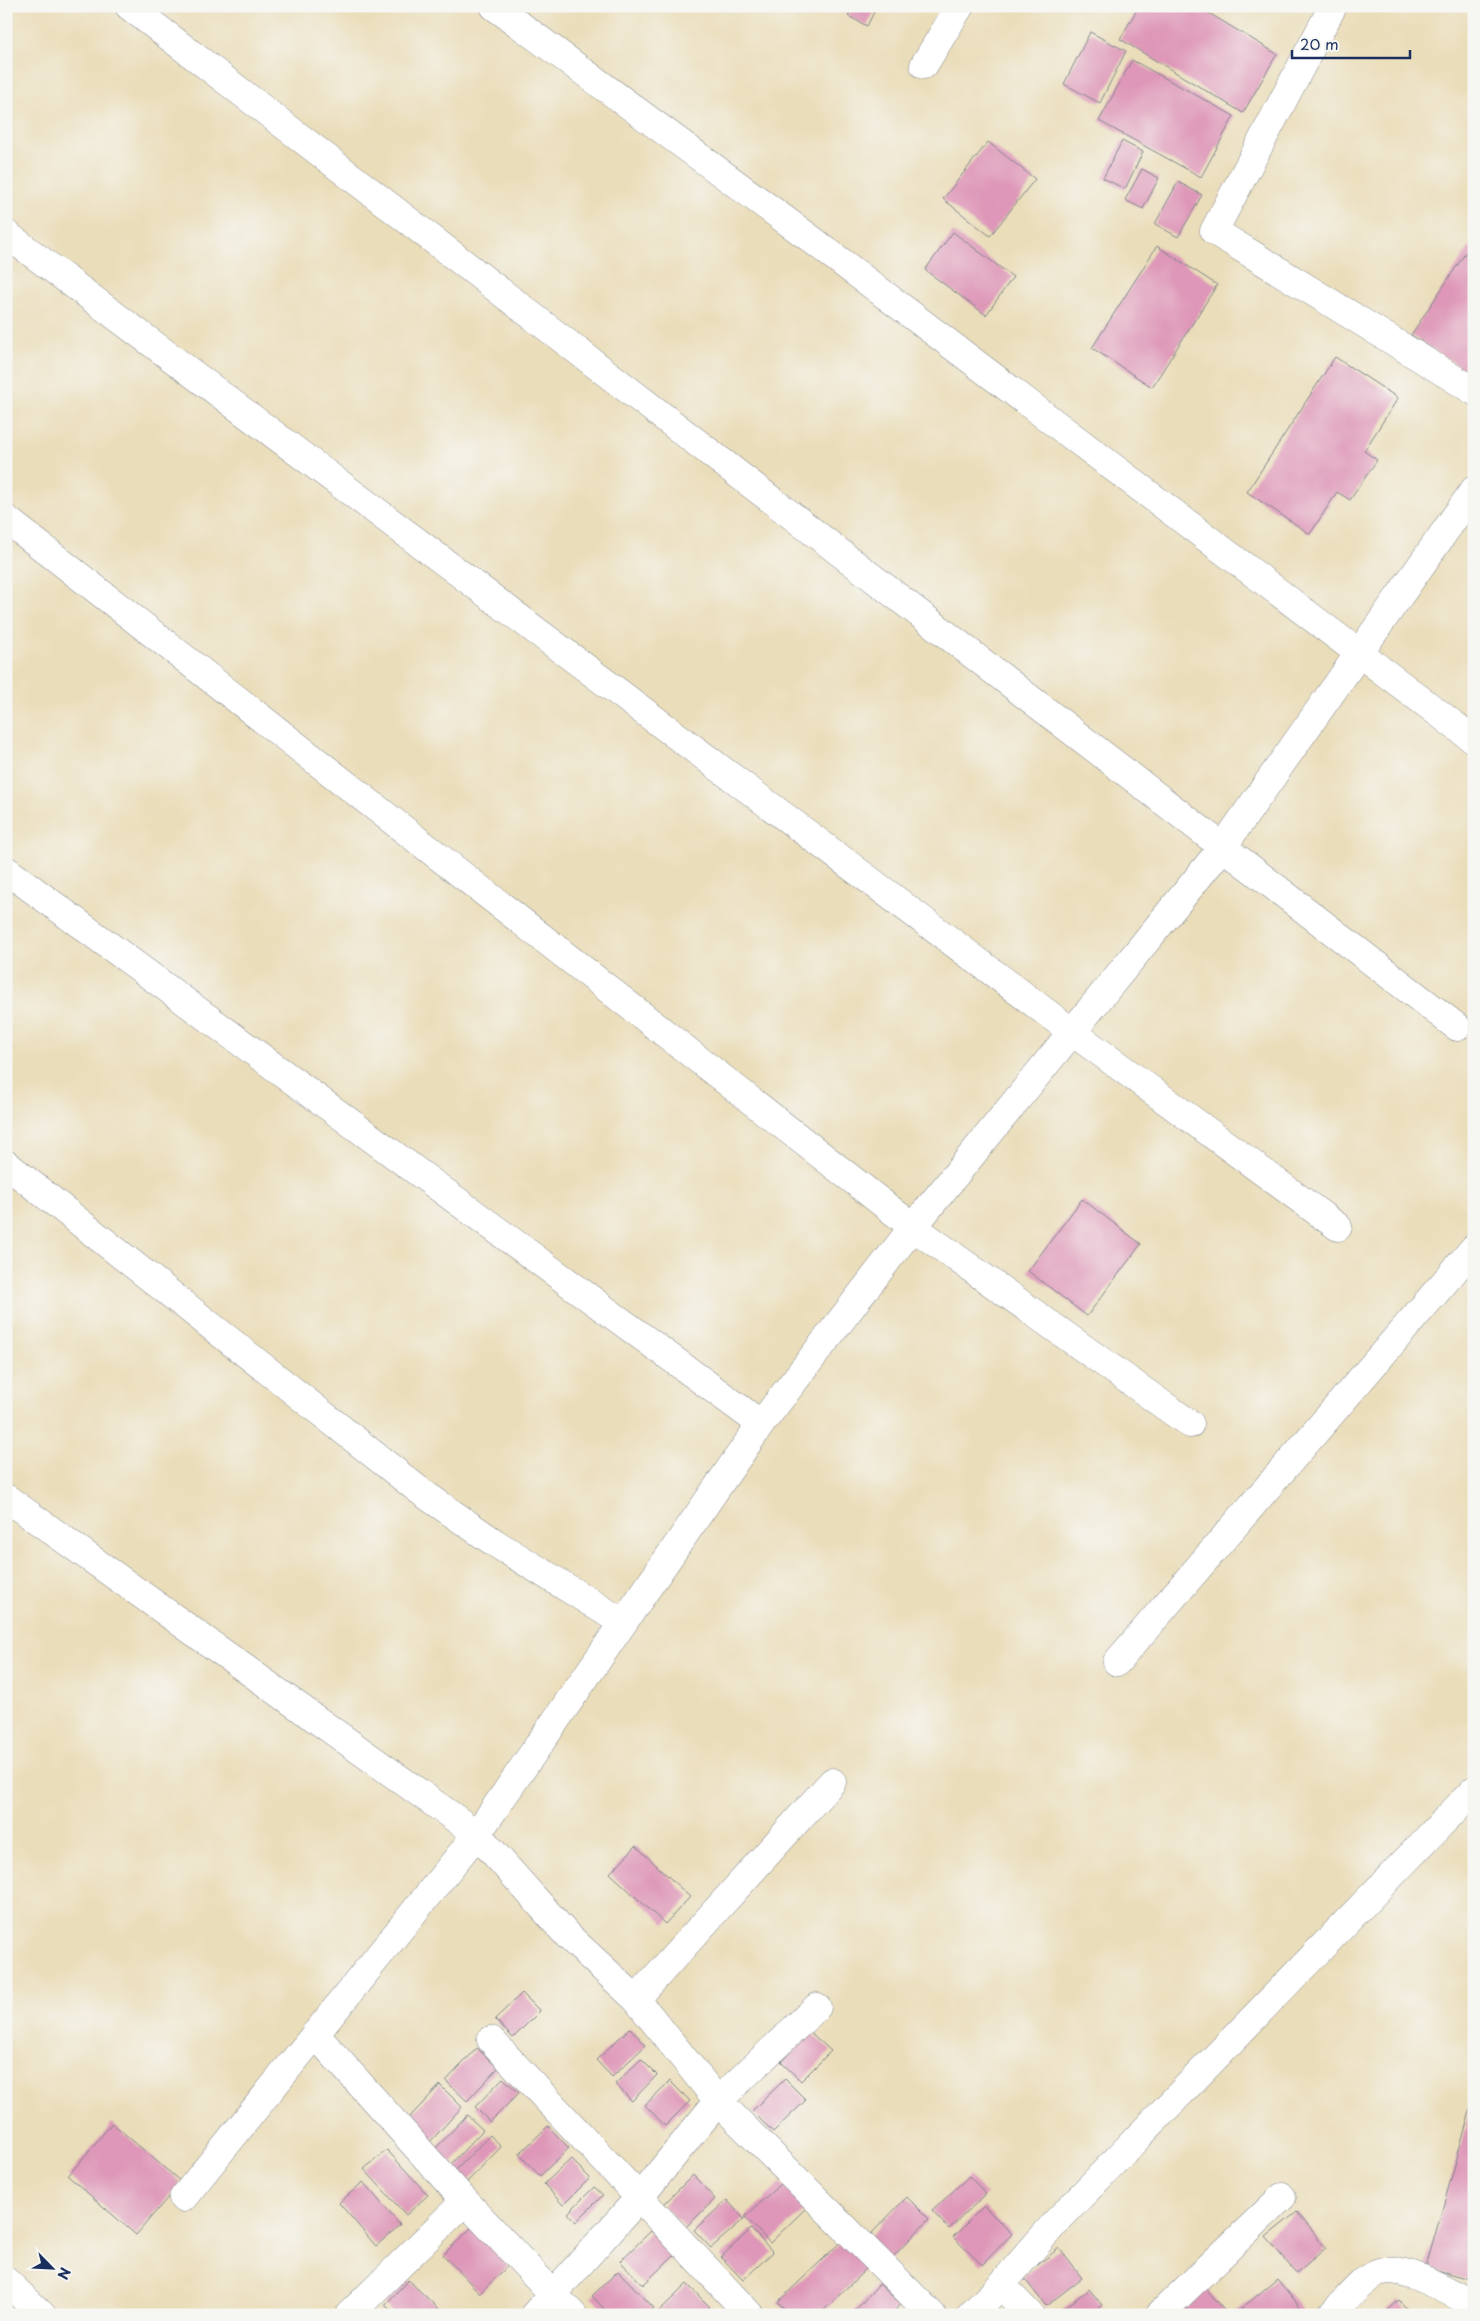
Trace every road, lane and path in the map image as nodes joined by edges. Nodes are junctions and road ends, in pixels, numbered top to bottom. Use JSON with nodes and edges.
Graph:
{"nodes":[{"id":1,"x":129,"y":6,"type":"edge"},
{"id":2,"x":494,"y":6,"type":"edge"},
{"id":3,"x":960,"y":6,"type":"edge"},
{"id":4,"x":1333,"y":6,"type":"edge"},
{"id":5,"x":924,"y":65,"type":"dead end"},
{"id":6,"x":6,"y":234,"type":"edge"},
{"id":7,"x":1474,"y":391,"type":"edge"},
{"id":8,"x":1474,"y":490,"type":"edge"},
{"id":9,"x":6,"y":519,"type":"edge"},
{"id":10,"x":1357,"y":652,"type":"junction"},
{"id":11,"x":1474,"y":740,"type":"edge"},
{"id":12,"x":1222,"y":848,"type":"junction"},
{"id":13,"x":6,"y":870,"type":"edge"},
{"id":14,"x":1457,"y":1028,"type":"dead end"},
{"id":15,"x":1071,"y":1031,"type":"junction"},
{"id":16,"x":6,"y":1164,"type":"edge"},
{"id":17,"x":914,"y":1227,"type":"junction"},
{"id":18,"x":1338,"y":1227,"type":"dead end"},
{"id":19,"x":1474,"y":1248,"type":"edge"},
{"id":20,"x":761,"y":1424,"type":"junction"},
{"id":21,"x":1190,"y":1424,"type":"dead end"},
{"id":22,"x":6,"y":1498,"type":"edge"},
{"id":23,"x":622,"y":1622,"type":"junction"},
{"id":24,"x":1117,"y":1662,"type":"dead end"},
{"id":25,"x":832,"y":1782,"type":"dead end"},
{"id":26,"x":1474,"y":1790,"type":"edge"},
{"id":27,"x":477,"y":1834,"type":"junction"},
{"id":28,"x":636,"y":1999,"type":"junction"},
{"id":29,"x":817,"y":2006,"type":"dead end"},
{"id":30,"x":315,"y":2034,"type":"junction"},
{"id":31,"x":491,"y":2040,"type":"dead end"},
{"id":32,"x":718,"y":2101,"type":"junction"},
{"id":33,"x":1282,"y":2196,"type":"dead end"},
{"id":34,"x":183,"y":2198,"type":"dead end"},
{"id":35,"x":639,"y":2198,"type":"junction"},
{"id":36,"x":464,"y":2201,"type":"junction"},
{"id":37,"x":6,"y":2281,"type":"edge"},
{"id":38,"x":1001,"y":2285,"type":"junction"},
{"id":39,"x":554,"y":2294,"type":"junction"},
{"id":40,"x":1474,"y":2304,"type":"edge"},
{"id":41,"x":42,"y":2315,"type":"edge"},
{"id":42,"x":349,"y":2315,"type":"edge"},
{"id":43,"x":534,"y":2315,"type":"edge"},
{"id":44,"x":573,"y":2315,"type":"edge"},
{"id":45,"x":750,"y":2315,"type":"edge"},
{"id":46,"x":932,"y":2315,"type":"edge"},
{"id":47,"x":971,"y":2315,"type":"edge"},
{"id":48,"x":1030,"y":2315,"type":"edge"},
{"id":49,"x":1159,"y":2315,"type":"edge"},
{"id":50,"x":1331,"y":2315,"type":"edge"}],
"edges":[{"from":1,"to":12,"type":"street"},
{"from":2,"to":10,"type":"street"},
{"from":3,"to":5,"type":"street"},
{"from":4,"to":7,"type":"street"},
{"from":6,"to":15,"type":"street"},
{"from":8,"to":10,"type":"street"},
{"from":9,"to":17,"type":"street"},
{"from":10,"to":11,"type":"street"},
{"from":10,"to":12,"type":"street"},
{"from":12,"to":14,"type":"street"},
{"from":12,"to":15,"type":"street"},
{"from":13,"to":20,"type":"street"},
{"from":15,"to":17,"type":"street"},
{"from":15,"to":18,"type":"street"},
{"from":16,"to":23,"type":"street"},
{"from":17,"to":20,"type":"street"},
{"from":17,"to":21,"type":"street"},
{"from":19,"to":24,"type":"street"},
{"from":20,"to":23,"type":"street"},
{"from":22,"to":27,"type":"street"},
{"from":23,"to":27,"type":"street"},
{"from":25,"to":28,"type":"street"},
{"from":26,"to":38,"type":"street"},
{"from":27,"to":28,"type":"street"},
{"from":27,"to":30,"type":"street"},
{"from":28,"to":32,"type":"street"},
{"from":29,"to":32,"type":"street"},
{"from":30,"to":34,"type":"street"},
{"from":30,"to":36,"type":"street"},
{"from":31,"to":35,"type":"street"},
{"from":32,"to":35,"type":"street"},
{"from":32,"to":46,"type":"street"},
{"from":33,"to":49,"type":"street"},
{"from":35,"to":39,"type":"street"},
{"from":35,"to":45,"type":"street"},
{"from":36,"to":39,"type":"street"},
{"from":36,"to":42,"type":"street"},
{"from":37,"to":41,"type":"street"},
{"from":38,"to":47,"type":"street"},
{"from":38,"to":48,"type":"street"},
{"from":39,"to":43,"type":"street"},
{"from":39,"to":44,"type":"street"},
{"from":40,"to":50,"type":"street"}]}
